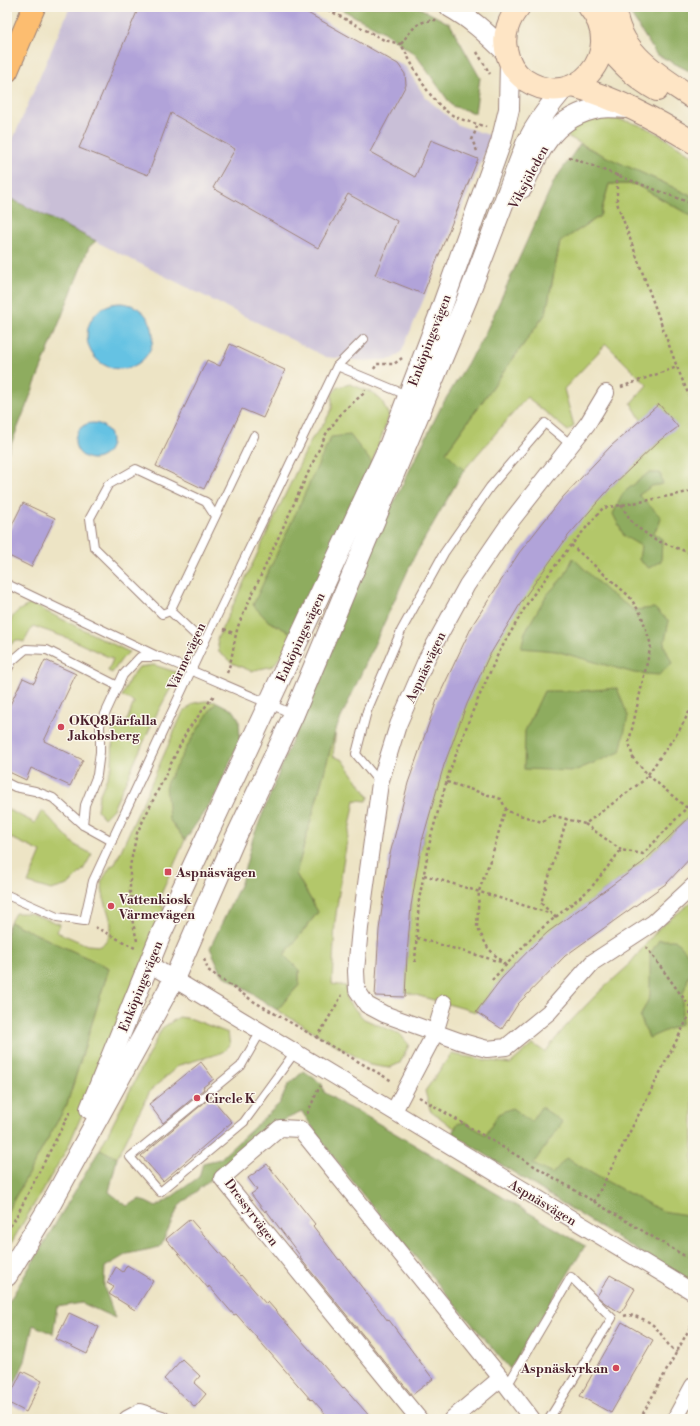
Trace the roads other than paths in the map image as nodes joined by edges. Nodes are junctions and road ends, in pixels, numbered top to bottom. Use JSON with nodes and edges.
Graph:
{"nodes":[{"id":1,"x":34,"y":7,"type":"edge"},
{"id":2,"x":519,"y":7,"type":"edge"},
{"id":3,"x":590,"y":7,"type":"edge"},
{"id":4,"x":615,"y":7,"type":"edge"},
{"id":5,"x":447,"y":15,"type":"edge"},
{"id":6,"x":603,"y":42,"type":"junction"},
{"id":7,"x":508,"y":57,"type":"junction"},
{"id":8,"x":7,"y":71,"type":"edge"},
{"id":9,"x":569,"y":87,"type":"junction"},
{"id":10,"x":693,"y":98,"type":"edge"},
{"id":11,"x":632,"y":108,"type":"junction"},
{"id":12,"x":693,"y":108,"type":"edge"},
{"id":13,"x":693,"y":142,"type":"edge"},
{"id":14,"x":467,"y":299,"type":"junction"},
{"id":15,"x":364,"y":339,"type":"dead end"},
{"id":16,"x":337,"y":366,"type":"junction"},
{"id":17,"x":606,"y":393,"type":"road end"},
{"id":18,"x":416,"y":399,"type":"junction"},
{"id":19,"x":254,"y":436,"type":"dead end"},
{"id":20,"x":570,"y":444,"type":"junction"},
{"id":21,"x":215,"y":516,"type":"junction"},
{"id":22,"x":7,"y":584,"type":"edge"},
{"id":23,"x":170,"y":611,"type":"junction"},
{"id":24,"x":204,"y":643,"type":"junction"},
{"id":25,"x":160,"y":657,"type":"junction"},
{"id":26,"x":7,"y":671,"type":"edge"},
{"id":27,"x":192,"y":671,"type":"junction"},
{"id":28,"x":118,"y":686,"type":"junction"},
{"id":29,"x":269,"y":703,"type":"junction"},
{"id":30,"x":294,"y":714,"type":"junction"},
{"id":31,"x":7,"y":783,"type":"edge"},
{"id":32,"x":380,"y":783,"type":"junction"},
{"id":33,"x":83,"y":825,"type":"junction"},
{"id":34,"x":112,"y":841,"type":"junction"},
{"id":35,"x":693,"y":886,"type":"edge"},
{"id":36,"x":7,"y":895,"type":"edge"},
{"id":37,"x":149,"y":964,"type":"junction"},
{"id":38,"x":174,"y":979,"type":"junction"},
{"id":39,"x":444,"y":1003,"type":"dead end"},
{"id":40,"x":261,"y":1031,"type":"junction"},
{"id":41,"x":435,"y":1033,"type":"junction"},
{"id":42,"x":295,"y":1052,"type":"junction"},
{"id":43,"x":394,"y":1112,"type":"junction"},
{"id":44,"x":52,"y":1202,"type":"junction"},
{"id":45,"x":7,"y":1276,"type":"edge"},
{"id":46,"x":693,"y":1292,"type":"edge"},
{"id":47,"x":504,"y":1382,"type":"junction"},
{"id":48,"x":693,"y":1386,"type":"edge"},
{"id":49,"x":127,"y":1419,"type":"edge"},
{"id":50,"x":162,"y":1419,"type":"edge"},
{"id":51,"x":419,"y":1419,"type":"edge"},
{"id":52,"x":452,"y":1419,"type":"edge"},
{"id":53,"x":532,"y":1419,"type":"edge"},
{"id":54,"x":549,"y":1419,"type":"edge"},
{"id":55,"x":675,"y":1419,"type":"edge"}],
"edges":[{"from":1,"to":8,"type":"highway"},
{"from":2,"to":7,"type":"main road"},
{"from":3,"to":6,"type":"main road"},
{"from":4,"to":10,"type":"main road"},
{"from":5,"to":7,"type":"street"},
{"from":6,"to":9,"type":"main road"},
{"from":6,"to":12,"type":"main road"},
{"from":7,"to":9,"type":"main road","name":"Viksjöleden"},
{"from":7,"to":18,"type":"street","name":"Enköpingsvägen"},
{"from":9,"to":11,"type":"main road","name":"Viksjöleden"},
{"from":9,"to":14,"type":"street","name":"Enköpingsvägen"},
{"from":11,"to":13,"type":"main road","name":"Viksjöleden"},
{"from":11,"to":14,"type":"street","name":"Viksjöleden"},
{"from":14,"to":18,"type":"street","name":"Enköpingsvägen"},
{"from":15,"to":16,"type":"lane","name":"Värmevägen"},
{"from":16,"to":18,"type":"lane"},
{"from":16,"to":24,"type":"lane","name":"Värmevägen"},
{"from":17,"to":20,"type":"street","name":"Aspnäsvägen"},
{"from":18,"to":29,"type":"street","name":"Enköpingsvägen"},
{"from":18,"to":30,"type":"street","name":"Enköpingsvägen"},
{"from":19,"to":21,"type":"lane"},
{"from":20,"to":32,"type":"street","name":"Aspnäsvägen"},
{"from":20,"to":32,"type":"lane"},
{"from":21,"to":23,"type":"lane"},
{"from":21,"to":23,"type":"lane"},
{"from":22,"to":25,"type":"lane"},
{"from":23,"to":24,"type":"lane"},
{"from":24,"to":27,"type":"lane","name":"Värmevägen"},
{"from":25,"to":27,"type":"lane"},
{"from":25,"to":28,"type":"lane"},
{"from":26,"to":28,"type":"lane"},
{"from":27,"to":29,"type":"lane"},
{"from":27,"to":34,"type":"lane","name":"Värmevägen"},
{"from":28,"to":33,"type":"lane"},
{"from":29,"to":30,"type":"lane"},
{"from":29,"to":37,"type":"street","name":"Enköpingsvägen"},
{"from":30,"to":38,"type":"street","name":"Enköpingsvägen"},
{"from":31,"to":33,"type":"lane"},
{"from":32,"to":41,"type":"street","name":"Aspnäsvägen"},
{"from":33,"to":34,"type":"lane"},
{"from":34,"to":36,"type":"lane","name":"Värmevägen"},
{"from":35,"to":41,"type":"street"},
{"from":37,"to":38,"type":"street","name":"Aspnäsvägen"},
{"from":37,"to":44,"type":"street","name":"Enköpingsvägen"},
{"from":38,"to":40,"type":"street","name":"Aspnäsvägen"},
{"from":38,"to":44,"type":"street","name":"Enköpingsvägen"},
{"from":39,"to":41,"type":"street"},
{"from":40,"to":42,"type":"street","name":"Aspnäsvägen"},
{"from":40,"to":42,"type":"lane"},
{"from":41,"to":43,"type":"street"},
{"from":42,"to":43,"type":"street","name":"Aspnäsvägen"},
{"from":43,"to":46,"type":"street","name":"Aspnäsvägen"},
{"from":44,"to":45,"type":"street","name":"Enköpingsvägen"},
{"from":47,"to":51,"type":"street","name":"Dressyrvägen"},
{"from":47,"to":52,"type":"street"},
{"from":47,"to":53,"type":"street"},
{"from":47,"to":54,"type":"lane"},
{"from":48,"to":55,"type":"street"},
{"from":49,"to":50,"type":"street"}]}
